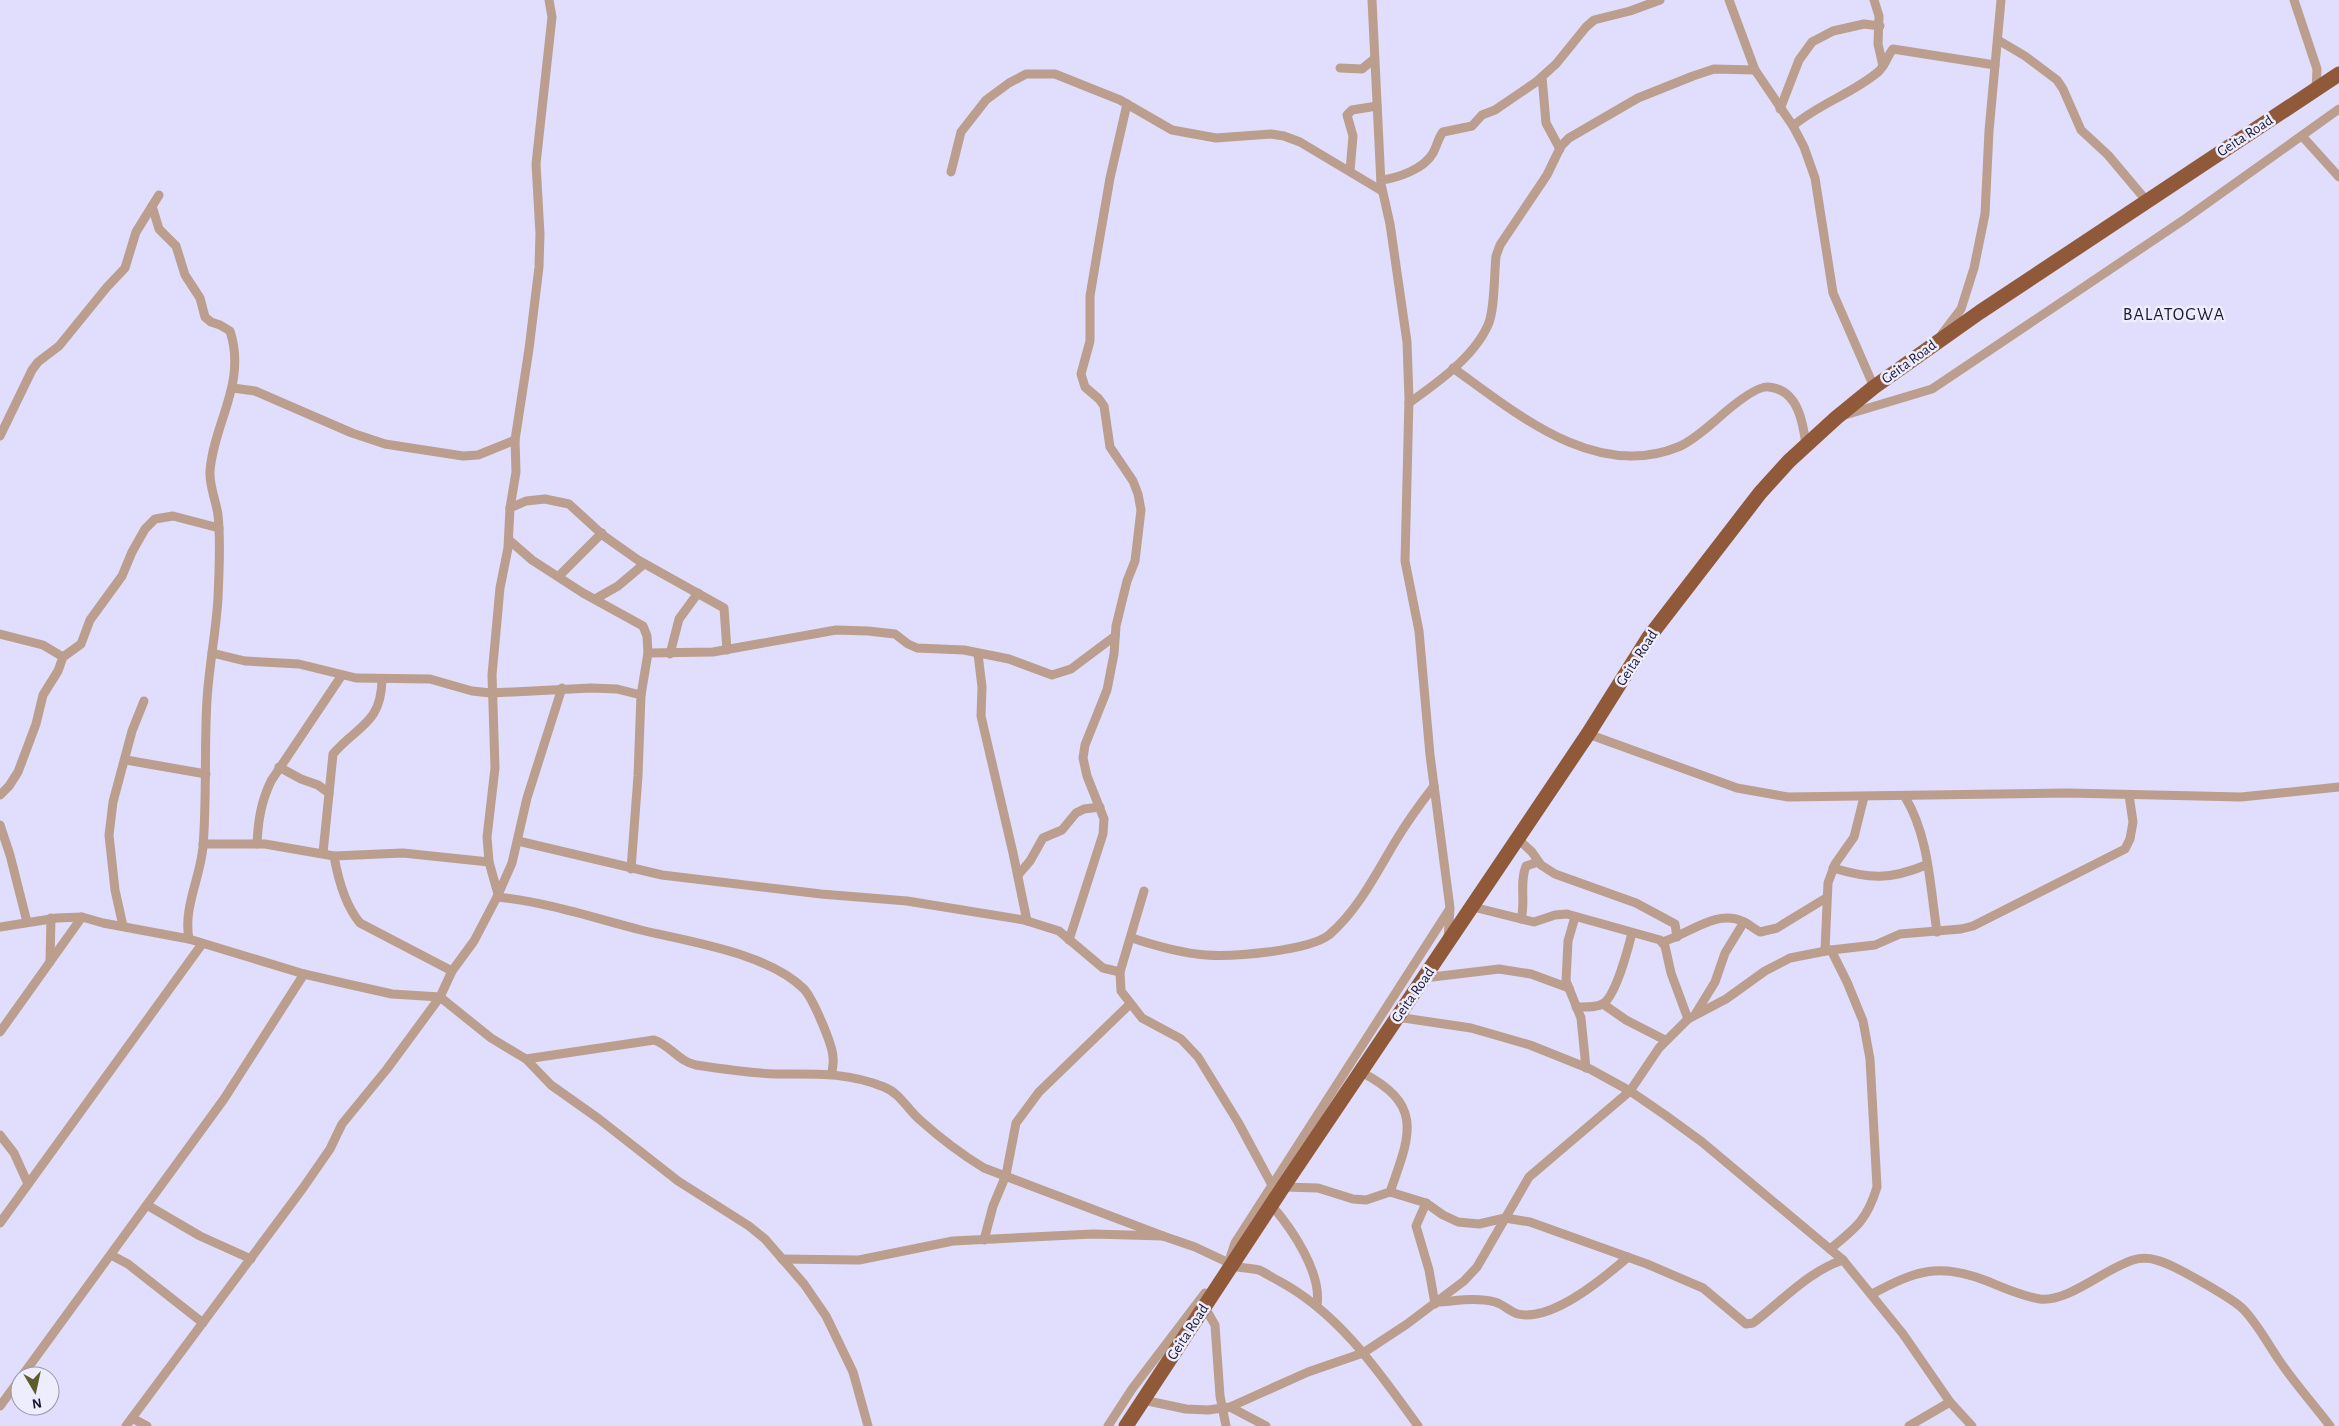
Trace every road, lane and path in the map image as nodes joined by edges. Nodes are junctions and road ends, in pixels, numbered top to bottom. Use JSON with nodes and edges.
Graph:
{"nodes":[{"id":1,"x":549,"y":0,"type":"edge"},
{"id":2,"x":1372,"y":0,"type":"edge"},
{"id":3,"x":1660,"y":0,"type":"edge"},
{"id":4,"x":1729,"y":0,"type":"edge"},
{"id":5,"x":1874,"y":0,"type":"edge"},
{"id":6,"x":2001,"y":0,"type":"edge"},
{"id":7,"x":2294,"y":0,"type":"edge"},
{"id":8,"x":1880,"y":26,"type":"junction"},
{"id":9,"x":1998,"y":40,"type":"junction"},
{"id":10,"x":1374,"y":60,"type":"junction"},
{"id":11,"x":1995,"y":65,"type":"junction"},
{"id":12,"x":1883,"y":66,"type":"junction"},
{"id":13,"x":1340,"y":68,"type":"dead end"},
{"id":14,"x":1755,"y":70,"type":"junction"},
{"id":15,"x":2339,"y":74,"type":"edge"},
{"id":16,"x":1542,"y":78,"type":"junction"},
{"id":17,"x":2316,"y":90,"type":"junction"},
{"id":18,"x":1127,"y":104,"type":"junction"},
{"id":19,"x":1377,"y":106,"type":"junction"},
{"id":20,"x":1780,"y":109,"type":"junction"},
{"id":21,"x":2339,"y":109,"type":"edge"},
{"id":22,"x":1793,"y":126,"type":"junction"},
{"id":23,"x":2302,"y":136,"type":"junction"},
{"id":24,"x":1560,"y":149,"type":"junction"},
{"id":25,"x":1350,"y":171,"type":"junction"},
{"id":26,"x":951,"y":172,"type":"dead end"},
{"id":27,"x":2339,"y":177,"type":"edge"},
{"id":28,"x":1381,"y":180,"type":"junction"},
{"id":29,"x":1382,"y":191,"type":"junction"},
{"id":30,"x":159,"y":195,"type":"dead end"},
{"id":31,"x":2143,"y":203,"type":"junction"},
{"id":32,"x":152,"y":206,"type":"junction"},
{"id":33,"x":1934,"y":344,"type":"junction"},
{"id":34,"x":1453,"y":368,"type":"junction"},
{"id":35,"x":1874,"y":387,"type":"junction"},
{"id":36,"x":233,"y":388,"type":"junction"},
{"id":37,"x":1409,"y":403,"type":"junction"},
{"id":38,"x":1836,"y":418,"type":"junction"},
{"id":39,"x":0,"y":436,"type":"edge"},
{"id":40,"x":515,"y":440,"type":"junction"},
{"id":41,"x":1806,"y":445,"type":"junction"},
{"id":42,"x":510,"y":508,"type":"junction"},
{"id":43,"x":219,"y":528,"type":"junction"},
{"id":44,"x":602,"y":533,"type":"junction"},
{"id":45,"x":509,"y":540,"type":"junction"},
{"id":46,"x":644,"y":564,"type":"junction"},
{"id":47,"x":559,"y":576,"type":"junction"},
{"id":48,"x":698,"y":593,"type":"junction"},
{"id":49,"x":595,"y":598,"type":"junction"},
{"id":50,"x":0,"y":634,"type":"edge"},
{"id":51,"x":1115,"y":636,"type":"junction"},
{"id":52,"x":727,"y":650,"type":"junction"},
{"id":53,"x":212,"y":653,"type":"junction"},
{"id":54,"x":648,"y":653,"type":"junction"},
{"id":55,"x":670,"y":654,"type":"junction"},
{"id":56,"x":978,"y":654,"type":"junction"},
{"id":57,"x":63,"y":657,"type":"junction"},
{"id":58,"x":342,"y":674,"type":"junction"},
{"id":59,"x":382,"y":680,"type":"junction"},
{"id":60,"x":562,"y":688,"type":"junction"},
{"id":61,"x":491,"y":693,"type":"junction"},
{"id":62,"x":641,"y":695,"type":"junction"},
{"id":63,"x":144,"y":701,"type":"dead end"},
{"id":64,"x":1588,"y":734,"type":"junction"},
{"id":65,"x":126,"y":760,"type":"junction"},
{"id":66,"x":279,"y":767,"type":"junction"},
{"id":67,"x":206,"y":774,"type":"junction"},
{"id":68,"x":1434,"y":786,"type":"junction"},
{"id":69,"x":2339,"y":787,"type":"edge"},
{"id":70,"x":329,"y":793,"type":"junction"},
{"id":71,"x":0,"y":795,"type":"edge"},
{"id":72,"x":2129,"y":795,"type":"junction"},
{"id":73,"x":1864,"y":797,"type":"junction"},
{"id":74,"x":1905,"y":797,"type":"junction"},
{"id":75,"x":1100,"y":808,"type":"junction"},
{"id":76,"x":0,"y":825,"type":"edge"},
{"id":77,"x":1517,"y":838,"type":"junction"},
{"id":78,"x":518,"y":841,"type":"junction"},
{"id":79,"x":203,"y":844,"type":"junction"},
{"id":80,"x":257,"y":844,"type":"junction"},
{"id":81,"x":323,"y":852,"type":"junction"},
{"id":82,"x":334,"y":856,"type":"junction"},
{"id":83,"x":488,"y":862,"type":"junction"},
{"id":84,"x":1538,"y":862,"type":"junction"},
{"id":85,"x":1926,"y":865,"type":"junction"},
{"id":86,"x":631,"y":868,"type":"junction"},
{"id":87,"x":1833,"y":868,"type":"junction"},
{"id":88,"x":1018,"y":875,"type":"junction"},
{"id":89,"x":1144,"y":891,"type":"dead end"},
{"id":90,"x":498,"y":896,"type":"junction"},
{"id":91,"x":1826,"y":898,"type":"junction"},
{"id":92,"x":1473,"y":907,"type":"junction"},
{"id":93,"x":1450,"y":908,"type":"junction"},
{"id":94,"x":82,"y":917,"type":"junction"},
{"id":95,"x":1575,"y":917,"type":"junction"},
{"id":96,"x":51,"y":918,"type":"junction"},
{"id":97,"x":1521,"y":920,"type":"junction"},
{"id":98,"x":1027,"y":921,"type":"junction"},
{"id":99,"x":27,"y":922,"type":"junction"},
{"id":100,"x":1744,"y":922,"type":"junction"},
{"id":101,"x":122,"y":926,"type":"junction"},
{"id":102,"x":0,"y":927,"type":"edge"},
{"id":103,"x":1937,"y":932,"type":"junction"},
{"id":104,"x":1632,"y":933,"type":"junction"},
{"id":105,"x":1677,"y":937,"type":"junction"},
{"id":106,"x":1132,"y":938,"type":"junction"},
{"id":107,"x":189,"y":939,"type":"junction"},
{"id":108,"x":1069,"y":940,"type":"junction"},
{"id":109,"x":1662,"y":942,"type":"junction"},
{"id":110,"x":202,"y":944,"type":"junction"},
{"id":111,"x":1447,"y":945,"type":"junction"},
{"id":112,"x":1828,"y":950,"type":"junction"},
{"id":113,"x":50,"y":962,"type":"junction"},
{"id":114,"x":452,"y":970,"type":"junction"},
{"id":115,"x":1120,"y":972,"type":"junction"},
{"id":116,"x":304,"y":974,"type":"junction"},
{"id":117,"x":1424,"y":978,"type":"junction"},
{"id":118,"x":1569,"y":988,"type":"junction"},
{"id":119,"x":440,"y":997,"type":"junction"},
{"id":120,"x":1130,"y":1004,"type":"junction"},
{"id":121,"x":1603,"y":1004,"type":"junction"},
{"id":122,"x":1576,"y":1007,"type":"junction"},
{"id":123,"x":1692,"y":1016,"type":"junction"},
{"id":124,"x":1397,"y":1017,"type":"junction"},
{"id":125,"x":0,"y":1032,"type":"edge"},
{"id":126,"x":1666,"y":1040,"type":"junction"},
{"id":127,"x":526,"y":1059,"type":"junction"},
{"id":128,"x":1586,"y":1068,"type":"junction"},
{"id":129,"x":1361,"y":1072,"type":"junction"},
{"id":130,"x":832,"y":1074,"type":"junction"},
{"id":131,"x":1630,"y":1091,"type":"junction"},
{"id":132,"x":0,"y":1135,"type":"edge"},
{"id":133,"x":1006,"y":1175,"type":"junction"},
{"id":134,"x":28,"y":1184,"type":"junction"},
{"id":135,"x":1278,"y":1186,"type":"junction"},
{"id":136,"x":1390,"y":1192,"type":"junction"},
{"id":137,"x":1426,"y":1203,"type":"junction"},
{"id":138,"x":147,"y":1205,"type":"junction"},
{"id":139,"x":1272,"y":1206,"type":"junction"},
{"id":140,"x":1505,"y":1218,"type":"junction"},
{"id":141,"x":0,"y":1223,"type":"edge"},
{"id":142,"x":1163,"y":1236,"type":"junction"},
{"id":143,"x":984,"y":1240,"type":"junction"},
{"id":144,"x":1830,"y":1249,"type":"junction"},
{"id":145,"x":111,"y":1255,"type":"junction"},
{"id":146,"x":1628,"y":1257,"type":"junction"},
{"id":147,"x":251,"y":1259,"type":"junction"},
{"id":148,"x":782,"y":1259,"type":"junction"},
{"id":149,"x":1843,"y":1260,"type":"junction"},
{"id":150,"x":1230,"y":1264,"type":"junction"},
{"id":151,"x":1872,"y":1294,"type":"junction"},
{"id":152,"x":1436,"y":1303,"type":"junction"},
{"id":153,"x":1317,"y":1305,"type":"junction"},
{"id":154,"x":1204,"y":1306,"type":"junction"},
{"id":155,"x":203,"y":1323,"type":"junction"},
{"id":156,"x":1363,"y":1353,"type":"junction"},
{"id":157,"x":29,"y":1366,"type":"edge"},
{"id":158,"x":10,"y":1392,"type":"edge"},
{"id":159,"x":1143,"y":1400,"type":"junction"},
{"id":160,"x":1950,"y":1402,"type":"junction"},
{"id":161,"x":0,"y":1406,"type":"edge"},
{"id":162,"x":1226,"y":1408,"type":"junction"},
{"id":163,"x":132,"y":1418,"type":"junction"},
{"id":164,"x":126,"y":1426,"type":"edge"},
{"id":165,"x":147,"y":1426,"type":"edge"},
{"id":166,"x":868,"y":1426,"type":"edge"},
{"id":167,"x":1108,"y":1426,"type":"edge"},
{"id":168,"x":1126,"y":1426,"type":"edge"},
{"id":169,"x":1226,"y":1426,"type":"edge"},
{"id":170,"x":1266,"y":1426,"type":"edge"},
{"id":171,"x":1418,"y":1426,"type":"edge"},
{"id":172,"x":1909,"y":1426,"type":"edge"},
{"id":173,"x":1972,"y":1426,"type":"edge"},
{"id":174,"x":2330,"y":1426,"type":"edge"}],
"edges":[{"from":1,"to":40,"type":"street"},
{"from":2,"to":10,"type":"street"},
{"from":3,"to":16,"type":"street"},
{"from":4,"to":14,"type":"street"},
{"from":5,"to":8,"type":"street"},
{"from":6,"to":9,"type":"street"},
{"from":7,"to":17,"type":"street"},
{"from":8,"to":12,"type":"street"},
{"from":8,"to":20,"type":"street"},
{"from":9,"to":11,"type":"street"},
{"from":9,"to":31,"type":"street"},
{"from":10,"to":13,"type":"street"},
{"from":10,"to":19,"type":"street"},
{"from":11,"to":12,"type":"street"},
{"from":11,"to":33,"type":"street"},
{"from":12,"to":22,"type":"street"},
{"from":14,"to":20,"type":"street"},
{"from":14,"to":24,"type":"street"},
{"from":15,"to":17,"type":"highway","name":"Geita Road"},
{"from":16,"to":24,"type":"street"},
{"from":16,"to":28,"type":"street"},
{"from":17,"to":31,"type":"highway","name":"Geita Road"},
{"from":18,"to":25,"type":"street"},
{"from":18,"to":26,"type":"street"},
{"from":18,"to":51,"type":"street"},
{"from":19,"to":25,"type":"street"},
{"from":19,"to":28,"type":"street"},
{"from":20,"to":22,"type":"street"},
{"from":21,"to":23,"type":"street"},
{"from":22,"to":35,"type":"street"},
{"from":23,"to":27,"type":"street"},
{"from":23,"to":38,"type":"street"},
{"from":24,"to":34,"type":"street"},
{"from":25,"to":29,"type":"street"},
{"from":28,"to":29,"type":"street"},
{"from":29,"to":37,"type":"street"},
{"from":30,"to":32,"type":"street"},
{"from":31,"to":33,"type":"highway","name":"Geita Road"},
{"from":32,"to":36,"type":"street"},
{"from":32,"to":39,"type":"street"},
{"from":33,"to":35,"type":"highway","name":"Geita Road"},
{"from":34,"to":37,"type":"street"},
{"from":34,"to":41,"type":"street"},
{"from":35,"to":38,"type":"highway","name":"Geita Road"},
{"from":36,"to":40,"type":"street"},
{"from":36,"to":43,"type":"street"},
{"from":37,"to":68,"type":"street"},
{"from":38,"to":41,"type":"highway","name":"Geita Road"},
{"from":40,"to":42,"type":"street"},
{"from":41,"to":64,"type":"highway","name":"Geita Road"},
{"from":42,"to":44,"type":"street"},
{"from":42,"to":45,"type":"street"},
{"from":43,"to":53,"type":"street"},
{"from":43,"to":57,"type":"street"},
{"from":44,"to":46,"type":"street"},
{"from":44,"to":47,"type":"street"},
{"from":45,"to":47,"type":"street"},
{"from":45,"to":61,"type":"street"},
{"from":46,"to":48,"type":"street"},
{"from":46,"to":49,"type":"street"},
{"from":47,"to":49,"type":"street"},
{"from":48,"to":52,"type":"street"},
{"from":48,"to":55,"type":"street"},
{"from":49,"to":54,"type":"street"},
{"from":50,"to":57,"type":"street"},
{"from":51,"to":56,"type":"street"},
{"from":51,"to":75,"type":"street"},
{"from":52,"to":55,"type":"street"},
{"from":52,"to":56,"type":"street"},
{"from":53,"to":58,"type":"street"},
{"from":53,"to":67,"type":"street"},
{"from":54,"to":55,"type":"street"},
{"from":54,"to":62,"type":"street"},
{"from":56,"to":88,"type":"street"},
{"from":57,"to":71,"type":"street"},
{"from":58,"to":59,"type":"street"},
{"from":58,"to":66,"type":"street"},
{"from":59,"to":61,"type":"street"},
{"from":59,"to":70,"type":"street"},
{"from":60,"to":61,"type":"street"},
{"from":60,"to":62,"type":"street"},
{"from":60,"to":78,"type":"street"},
{"from":61,"to":83,"type":"street"},
{"from":62,"to":86,"type":"street"},
{"from":63,"to":65,"type":"street"},
{"from":64,"to":73,"type":"street"},
{"from":64,"to":77,"type":"highway","name":"Geita Road"},
{"from":65,"to":67,"type":"street"},
{"from":65,"to":101,"type":"street"},
{"from":66,"to":70,"type":"street"},
{"from":66,"to":80,"type":"street"},
{"from":67,"to":79,"type":"street"},
{"from":68,"to":93,"type":"street"},
{"from":68,"to":106,"type":"street"},
{"from":69,"to":72,"type":"street"},
{"from":70,"to":81,"type":"street"},
{"from":72,"to":74,"type":"street"},
{"from":72,"to":103,"type":"street"},
{"from":73,"to":74,"type":"street"},
{"from":73,"to":87,"type":"street"},
{"from":74,"to":85,"type":"street"},
{"from":75,"to":88,"type":"street"},
{"from":75,"to":108,"type":"street"},
{"from":76,"to":99,"type":"street"},
{"from":77,"to":84,"type":"street"},
{"from":77,"to":92,"type":"highway","name":"Geita Road"},
{"from":78,"to":86,"type":"street"},
{"from":78,"to":90,"type":"street"},
{"from":79,"to":80,"type":"street"},
{"from":79,"to":107,"type":"street"},
{"from":80,"to":81,"type":"street"},
{"from":81,"to":82,"type":"street"},
{"from":82,"to":83,"type":"street"},
{"from":82,"to":114,"type":"street"},
{"from":83,"to":90,"type":"street"},
{"from":84,"to":97,"type":"street"},
{"from":84,"to":105,"type":"street"},
{"from":85,"to":87,"type":"street"},
{"from":85,"to":103,"type":"street"},
{"from":86,"to":98,"type":"street"},
{"from":87,"to":91,"type":"street"},
{"from":88,"to":98,"type":"street"},
{"from":89,"to":106,"type":"street"},
{"from":90,"to":114,"type":"street"},
{"from":90,"to":130,"type":"street"},
{"from":91,"to":100,"type":"street"},
{"from":91,"to":112,"type":"street"},
{"from":92,"to":97,"type":"street"},
{"from":92,"to":111,"type":"highway","name":"Geita Road"},
{"from":93,"to":111,"type":"street"},
{"from":93,"to":135,"type":"street"},
{"from":94,"to":96,"type":"street"},
{"from":94,"to":101,"type":"street"},
{"from":94,"to":113,"type":"street"},
{"from":95,"to":97,"type":"street"},
{"from":95,"to":104,"type":"street"},
{"from":95,"to":118,"type":"street"},
{"from":96,"to":99,"type":"street"},
{"from":96,"to":113,"type":"street"},
{"from":98,"to":108,"type":"street"},
{"from":99,"to":102,"type":"street"},
{"from":100,"to":105,"type":"street"},
{"from":100,"to":123,"type":"street"},
{"from":101,"to":107,"type":"street"},
{"from":103,"to":112,"type":"street"},
{"from":104,"to":109,"type":"street"},
{"from":104,"to":121,"type":"street"},
{"from":105,"to":109,"type":"street"},
{"from":106,"to":115,"type":"street"},
{"from":107,"to":110,"type":"street"},
{"from":108,"to":115,"type":"street"},
{"from":109,"to":123,"type":"street"},
{"from":110,"to":116,"type":"street"},
{"from":110,"to":134,"type":"street"},
{"from":111,"to":117,"type":"highway","name":"Geita Road"},
{"from":112,"to":123,"type":"street"},
{"from":112,"to":144,"type":"street"},
{"from":113,"to":125,"type":"street"},
{"from":114,"to":119,"type":"street"},
{"from":115,"to":120,"type":"street"},
{"from":116,"to":119,"type":"street"},
{"from":116,"to":138,"type":"street"},
{"from":117,"to":118,"type":"street"},
{"from":117,"to":124,"type":"highway","name":"Geita Road"},
{"from":118,"to":122,"type":"street"},
{"from":119,"to":127,"type":"street"},
{"from":119,"to":147,"type":"street"},
{"from":120,"to":133,"type":"street"},
{"from":120,"to":135,"type":"street"},
{"from":121,"to":122,"type":"street"},
{"from":121,"to":126,"type":"street"},
{"from":122,"to":128,"type":"street"},
{"from":123,"to":126,"type":"street"},
{"from":124,"to":128,"type":"street"},
{"from":124,"to":129,"type":"highway","name":"Geita Road"},
{"from":126,"to":131,"type":"street"},
{"from":127,"to":130,"type":"street"},
{"from":127,"to":148,"type":"street"},
{"from":128,"to":131,"type":"street"},
{"from":129,"to":135,"type":"highway","name":"Geita Road"},
{"from":129,"to":136,"type":"street"},
{"from":130,"to":133,"type":"street"},
{"from":131,"to":140,"type":"street"},
{"from":131,"to":144,"type":"street"},
{"from":132,"to":134,"type":"street"},
{"from":133,"to":142,"type":"street"},
{"from":133,"to":143,"type":"street"},
{"from":134,"to":141,"type":"street"},
{"from":135,"to":136,"type":"street"},
{"from":135,"to":139,"type":"highway","name":"Geita Road"},
{"from":135,"to":150,"type":"street"},
{"from":136,"to":137,"type":"street"},
{"from":137,"to":140,"type":"street"},
{"from":137,"to":152,"type":"street"},
{"from":138,"to":145,"type":"street"},
{"from":138,"to":147,"type":"street"},
{"from":139,"to":150,"type":"highway","name":"Geita Road"},
{"from":139,"to":153,"type":"street"},
{"from":140,"to":146,"type":"street"},
{"from":140,"to":152,"type":"street"},
{"from":142,"to":143,"type":"street"},
{"from":142,"to":150,"type":"street"},
{"from":143,"to":148,"type":"street"},
{"from":144,"to":149,"type":"street"},
{"from":145,"to":155,"type":"street"},
{"from":145,"to":157,"type":"street"},
{"from":146,"to":149,"type":"street"},
{"from":146,"to":152,"type":"street"},
{"from":147,"to":155,"type":"street"},
{"from":148,"to":166,"type":"street"},
{"from":149,"to":151,"type":"street"},
{"from":150,"to":153,"type":"street"},
{"from":150,"to":154,"type":"highway","name":"Geita Road"},
{"from":150,"to":167,"type":"street"},
{"from":151,"to":160,"type":"street"},
{"from":151,"to":174,"type":"street"},
{"from":152,"to":156,"type":"street"},
{"from":153,"to":156,"type":"street"},
{"from":154,"to":159,"type":"highway","name":"Geita Road"},
{"from":154,"to":162,"type":"street"},
{"from":155,"to":163,"type":"street"},
{"from":156,"to":162,"type":"street"},
{"from":156,"to":171,"type":"street"},
{"from":158,"to":161,"type":"street"},
{"from":159,"to":162,"type":"street"},
{"from":159,"to":168,"type":"highway","name":"Geita Road"},
{"from":160,"to":172,"type":"street"},
{"from":160,"to":173,"type":"street"},
{"from":162,"to":169,"type":"street"},
{"from":162,"to":170,"type":"street"},
{"from":163,"to":164,"type":"street"},
{"from":163,"to":165,"type":"street"}]}
